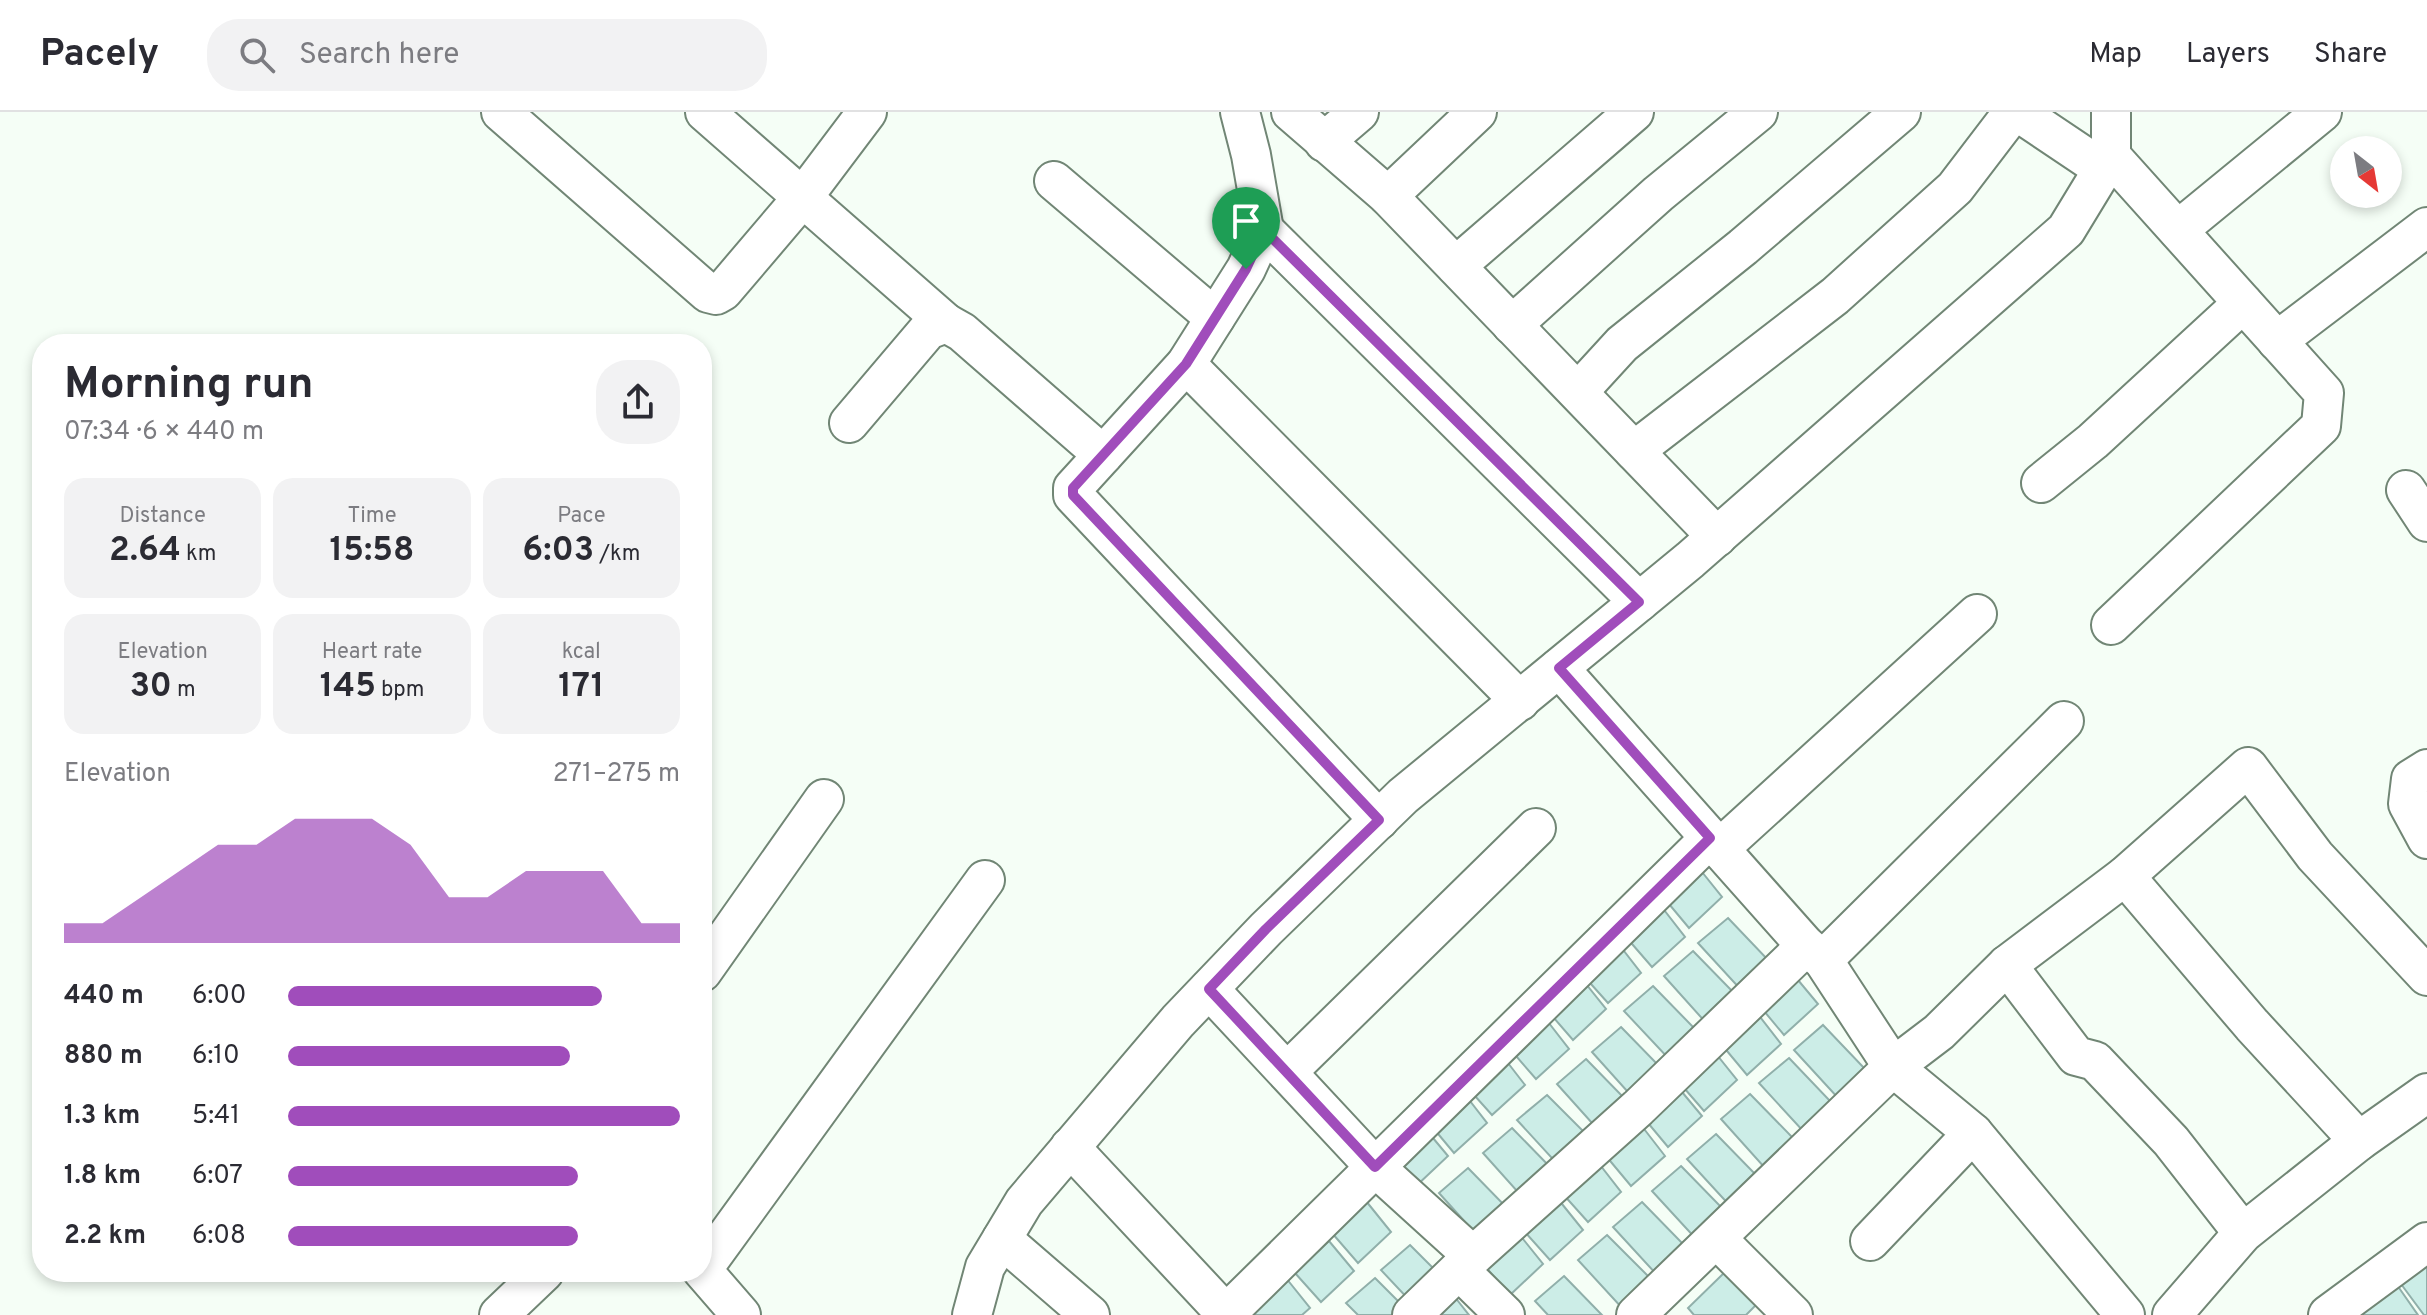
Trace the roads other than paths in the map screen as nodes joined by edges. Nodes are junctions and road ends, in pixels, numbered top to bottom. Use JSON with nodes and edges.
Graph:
{"nodes":[{"id":1,"x":501,"y":112,"type":"edge"},
{"id":2,"x":705,"y":112,"type":"edge"},
{"id":3,"x":867,"y":112,"type":"edge"},
{"id":4,"x":1240,"y":112,"type":"edge"},
{"id":5,"x":1291,"y":112,"type":"edge"},
{"id":6,"x":1359,"y":112,"type":"edge"},
{"id":7,"x":1477,"y":112,"type":"edge"},
{"id":8,"x":1634,"y":112,"type":"edge"},
{"id":9,"x":1758,"y":112,"type":"edge"},
{"id":10,"x":1901,"y":112,"type":"edge"},
{"id":11,"x":2016,"y":112,"type":"edge"},
{"id":12,"x":2111,"y":112,"type":"edge"},
{"id":13,"x":2322,"y":112,"type":"edge"},
{"id":14,"x":1324,"y":142,"type":"junction"},
{"id":15,"x":2107,"y":162,"type":"junction"},
{"id":16,"x":1054,"y":181,"type":"dead end"},
{"id":17,"x":1388,"y":196,"type":"junction"},
{"id":18,"x":803,"y":197,"type":"junction"},
{"id":19,"x":2427,"y":227,"type":"edge"},
{"id":20,"x":1264,"y":230,"type":"junction"},
{"id":21,"x":2178,"y":230,"type":"junction"},
{"id":22,"x":1456,"y":266,"type":"junction"},
{"id":23,"x":2243,"y":303,"type":"junction"},
{"id":24,"x":1215,"y":318,"type":"junction"},
{"id":25,"x":946,"y":323,"type":"junction"},
{"id":26,"x":1512,"y":325,"type":"junction"},
{"id":27,"x":2277,"y":341,"type":"junction"},
{"id":28,"x":1186,"y":364,"type":"junction"},
{"id":29,"x":1578,"y":392,"type":"junction"},
{"id":30,"x":849,"y":423,"type":"dead end"},
{"id":31,"x":1634,"y":451,"type":"junction"},
{"id":32,"x":1103,"y":455,"type":"junction"},
{"id":33,"x":2041,"y":483,"type":"dead end"},
{"id":34,"x":2406,"y":490,"type":"dead end"},
{"id":35,"x":2427,"y":522,"type":"edge"},
{"id":36,"x":1717,"y":537,"type":"junction"},
{"id":37,"x":1639,"y":602,"type":"junction"},
{"id":38,"x":1977,"y":614,"type":"dead end"},
{"id":39,"x":2111,"y":625,"type":"dead end"},
{"id":40,"x":1559,"y":668,"type":"junction"},
{"id":41,"x":1520,"y":701,"type":"junction"},
{"id":42,"x":2064,"y":721,"type":"dead end"},
{"id":43,"x":2427,"y":769,"type":"edge"},
{"id":44,"x":824,"y":799,"type":"dead end"},
{"id":45,"x":1379,"y":820,"type":"junction"},
{"id":46,"x":1536,"y":828,"type":"dead end"},
{"id":47,"x":2427,"y":839,"type":"edge"},
{"id":48,"x":1715,"y":843,"type":"junction"},
{"id":49,"x":2125,"y":876,"type":"junction"},
{"id":50,"x":985,"y":880,"type":"dead end"},
{"id":51,"x":1814,"y":953,"type":"junction"},
{"id":52,"x":712,"y":958,"type":"edge"},
{"id":53,"x":2007,"y":965,"type":"junction"},
{"id":54,"x":2427,"y":976,"type":"edge"},
{"id":55,"x":1209,"y":989,"type":"junction"},
{"id":56,"x":1893,"y":1067,"type":"junction"},
{"id":57,"x":1287,"y":1072,"type":"junction"},
{"id":58,"x":2427,"y":1093,"type":"edge"},
{"id":59,"x":1973,"y":1133,"type":"junction"},
{"id":60,"x":2359,"y":1141,"type":"junction"},
{"id":61,"x":1070,"y":1147,"type":"junction"},
{"id":62,"x":1375,"y":1167,"type":"junction"},
{"id":63,"x":2243,"y":1233,"type":"junction"},
{"id":64,"x":1002,"y":1239,"type":"junction"},
{"id":65,"x":1717,"y":1239,"type":"junction"},
{"id":66,"x":1870,"y":1241,"type":"dead end"},
{"id":67,"x":2427,"y":1242,"type":"edge"},
{"id":68,"x":712,"y":1256,"type":"edge"},
{"id":69,"x":1466,"y":1263,"type":"junction"},
{"id":70,"x":534,"y":1282,"type":"edge"},
{"id":71,"x":712,"y":1282,"type":"edge"},
{"id":72,"x":501,"y":1314,"type":"edge"},
{"id":73,"x":1226,"y":1314,"type":"edge"},
{"id":74,"x":741,"y":1315,"type":"edge"},
{"id":75,"x":972,"y":1315,"type":"edge"},
{"id":76,"x":1090,"y":1315,"type":"edge"},
{"id":77,"x":1412,"y":1315,"type":"edge"},
{"id":78,"x":1505,"y":1315,"type":"edge"},
{"id":79,"x":1636,"y":1315,"type":"edge"},
{"id":80,"x":1793,"y":1315,"type":"edge"},
{"id":81,"x":2125,"y":1315,"type":"edge"},
{"id":82,"x":2172,"y":1315,"type":"edge"},
{"id":83,"x":2328,"y":1315,"type":"edge"}],
"edges":[{"from":1,"to":18,"type":"street"},
{"from":2,"to":18,"type":"street"},
{"from":3,"to":18,"type":"street"},
{"from":4,"to":20,"type":"street"},
{"from":5,"to":14,"type":"street"},
{"from":6,"to":14,"type":"street"},
{"from":7,"to":17,"type":"street"},
{"from":8,"to":22,"type":"street"},
{"from":9,"to":26,"type":"street"},
{"from":10,"to":29,"type":"street"},
{"from":11,"to":15,"type":"street"},
{"from":11,"to":31,"type":"street"},
{"from":12,"to":15,"type":"street"},
{"from":13,"to":21,"type":"street"},
{"from":14,"to":17,"type":"street"},
{"from":15,"to":21,"type":"street"},
{"from":15,"to":36,"type":"street"},
{"from":16,"to":24,"type":"street"},
{"from":17,"to":22,"type":"street"},
{"from":18,"to":25,"type":"street"},
{"from":19,"to":27,"type":"street"},
{"from":20,"to":24,"type":"street"},
{"from":20,"to":37,"type":"street"},
{"from":21,"to":23,"type":"street"},
{"from":22,"to":26,"type":"street"},
{"from":23,"to":27,"type":"street"},
{"from":23,"to":33,"type":"street"},
{"from":24,"to":28,"type":"street"},
{"from":25,"to":30,"type":"street"},
{"from":25,"to":32,"type":"street"},
{"from":26,"to":29,"type":"street"},
{"from":27,"to":39,"type":"street"},
{"from":28,"to":32,"type":"street"},
{"from":28,"to":41,"type":"street"},
{"from":29,"to":31,"type":"street"},
{"from":31,"to":36,"type":"street"},
{"from":32,"to":45,"type":"street"},
{"from":34,"to":35,"type":"street"},
{"from":36,"to":37,"type":"street"},
{"from":37,"to":40,"type":"street"},
{"from":38,"to":48,"type":"street"},
{"from":40,"to":41,"type":"street"},
{"from":40,"to":48,"type":"street"},
{"from":41,"to":45,"type":"street"},
{"from":42,"to":51,"type":"street"},
{"from":43,"to":47,"type":"street"},
{"from":44,"to":52,"type":"street"},
{"from":45,"to":55,"type":"street"},
{"from":46,"to":57,"type":"street"},
{"from":48,"to":51,"type":"street"},
{"from":48,"to":62,"type":"street"},
{"from":49,"to":53,"type":"street"},
{"from":49,"to":54,"type":"street"},
{"from":49,"to":60,"type":"street"},
{"from":50,"to":68,"type":"street"},
{"from":51,"to":56,"type":"street"},
{"from":51,"to":69,"type":"street"},
{"from":53,"to":56,"type":"street"},
{"from":53,"to":63,"type":"street"},
{"from":55,"to":57,"type":"street"},
{"from":55,"to":61,"type":"street"},
{"from":56,"to":59,"type":"street"},
{"from":56,"to":65,"type":"street"},
{"from":57,"to":62,"type":"street"},
{"from":58,"to":60,"type":"street"},
{"from":59,"to":66,"type":"street"},
{"from":59,"to":81,"type":"street"},
{"from":60,"to":63,"type":"street"},
{"from":61,"to":64,"type":"street"},
{"from":61,"to":73,"type":"street"},
{"from":62,"to":69,"type":"street"},
{"from":62,"to":73,"type":"street"},
{"from":63,"to":82,"type":"street"},
{"from":64,"to":75,"type":"street"},
{"from":64,"to":76,"type":"street"},
{"from":65,"to":79,"type":"street"},
{"from":65,"to":80,"type":"street"},
{"from":67,"to":83,"type":"street"},
{"from":69,"to":77,"type":"street"},
{"from":69,"to":78,"type":"street"},
{"from":70,"to":72,"type":"street"},
{"from":71,"to":74,"type":"street"}]}
